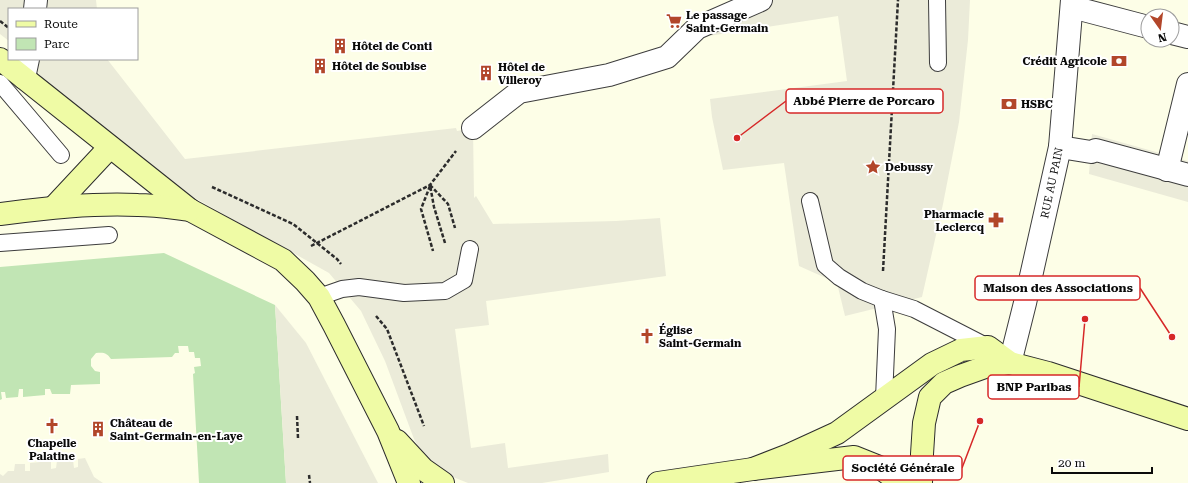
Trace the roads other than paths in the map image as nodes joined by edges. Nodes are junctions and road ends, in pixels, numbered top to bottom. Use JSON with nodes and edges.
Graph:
{"nodes":[{"id":1,"x":762,"y":0,"type":"edge"},
{"id":2,"x":937,"y":0,"type":"edge"},
{"id":3,"x":1072,"y":4,"type":"edge"},
{"id":4,"x":1140,"y":25,"type":"edge"},
{"id":5,"x":0,"y":59,"type":"edge"},
{"id":6,"x":938,"y":63,"type":"dead end"},
{"id":7,"x":26,"y":69,"type":"edge"},
{"id":8,"x":0,"y":84,"type":"edge"},
{"id":9,"x":1188,"y":84,"type":"edge"},
{"id":10,"x":473,"y":128,"type":"road end"},
{"id":11,"x":110,"y":147,"type":"junction"},
{"id":12,"x":1060,"y":147,"type":"junction"},
{"id":13,"x":61,"y":155,"type":"dead end"},
{"id":14,"x":1167,"y":170,"type":"junction"},
{"id":15,"x":1188,"y":175,"type":"edge"},
{"id":16,"x":810,"y":200,"type":"dead end"},
{"id":17,"x":54,"y":207,"type":"junction"},
{"id":18,"x":190,"y":210,"type":"junction"},
{"id":19,"x":0,"y":214,"type":"edge"},
{"id":20,"x":109,"y":234,"type":"dead end"},
{"id":21,"x":0,"y":243,"type":"edge"},
{"id":22,"x":470,"y":249,"type":"dead end"},
{"id":23,"x":319,"y":296,"type":"junction"},
{"id":24,"x":882,"y":299,"type":"junction"},
{"id":25,"x":988,"y":347,"type":"junction"},
{"id":26,"x":1010,"y":363,"type":"junction"},
{"id":27,"x":884,"y":398,"type":"junction"},
{"id":28,"x":1188,"y":419,"type":"edge"},
{"id":29,"x":388,"y":431,"type":"junction"},
{"id":30,"x":788,"y":460,"type":"junction"},
{"id":31,"x":409,"y":483,"type":"edge"},
{"id":32,"x":443,"y":483,"type":"edge"},
{"id":33,"x":658,"y":483,"type":"edge"},
{"id":34,"x":905,"y":483,"type":"edge"}],
"edges":[{"from":1,"to":10,"type":"street"},
{"from":2,"to":6,"type":"lane"},
{"from":3,"to":4,"type":"street"},
{"from":3,"to":12,"type":"street","name":"RUE AU PAIN"},
{"from":5,"to":7,"type":"main road"},
{"from":7,"to":11,"type":"main road"},
{"from":8,"to":13,"type":"lane"},
{"from":9,"to":14,"type":"street"},
{"from":11,"to":17,"type":"main road"},
{"from":11,"to":18,"type":"main road"},
{"from":12,"to":14,"type":"street"},
{"from":12,"to":26,"type":"street","name":"RUE AU PAIN"},
{"from":14,"to":15,"type":"street"},
{"from":16,"to":24,"type":"lane"},
{"from":17,"to":18,"type":"main road"},
{"from":17,"to":19,"type":"main road"},
{"from":18,"to":23,"type":"main road"},
{"from":20,"to":21,"type":"lane"},
{"from":22,"to":23,"type":"lane"},
{"from":23,"to":29,"type":"main road"},
{"from":24,"to":25,"type":"lane"},
{"from":24,"to":27,"type":"lane"},
{"from":25,"to":26,"type":"main road"},
{"from":25,"to":27,"type":"main road"},
{"from":26,"to":28,"type":"main road"},
{"from":26,"to":34,"type":"main road"},
{"from":27,"to":30,"type":"main road"},
{"from":29,"to":31,"type":"main road"},
{"from":29,"to":32,"type":"main road"},
{"from":30,"to":33,"type":"main road"},
{"from":30,"to":34,"type":"main road"}]}
